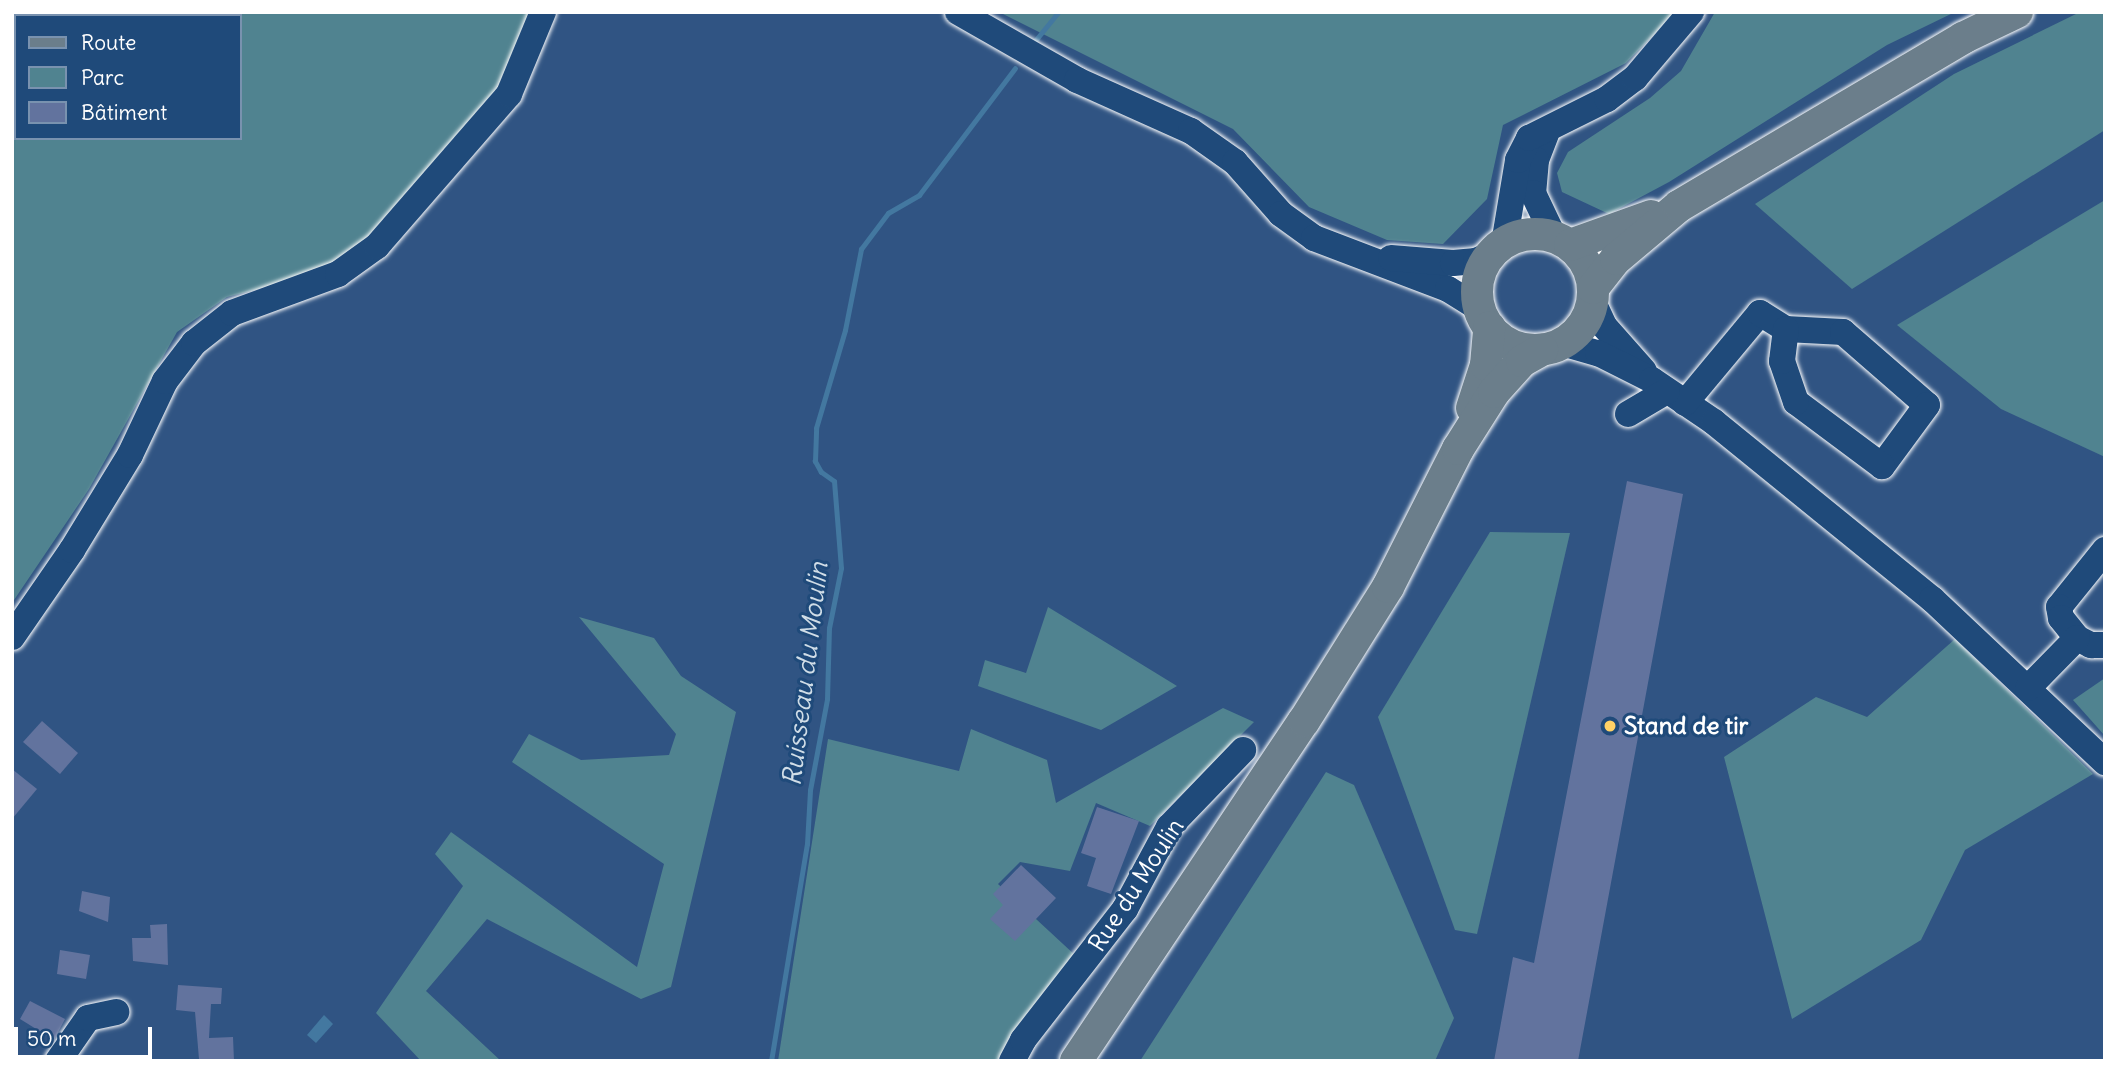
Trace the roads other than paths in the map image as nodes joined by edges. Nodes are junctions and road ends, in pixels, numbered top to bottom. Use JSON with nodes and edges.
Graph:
{"nodes":[{"id":1,"x":543,"y":12,"type":"edge"},
{"id":2,"x":958,"y":12,"type":"edge"},
{"id":3,"x":1691,"y":12,"type":"edge"},
{"id":4,"x":2017,"y":12,"type":"edge"},
{"id":5,"x":1550,"y":126,"type":"junction"},
{"id":6,"x":1679,"y":206,"type":"junction"},
{"id":7,"x":1562,"y":241,"type":"junction"},
{"id":8,"x":1498,"y":249,"type":"junction"},
{"id":9,"x":1347,"y":253,"type":"junction"},
{"id":10,"x":1593,"y":295,"type":"junction"},
{"id":11,"x":1484,"y":318,"type":"junction"},
{"id":12,"x":1786,"y":328,"type":"junction"},
{"id":13,"x":1552,"y":346,"type":"junction"},
{"id":14,"x":1668,"y":391,"type":"junction"},
{"id":15,"x":1628,"y":414,"type":"dead end"},
{"id":16,"x":1458,"y":449,"type":"junction"},
{"id":17,"x":2105,"y":550,"type":"edge"},
{"id":18,"x":12,"y":637,"type":"edge"},
{"id":19,"x":2077,"y":638,"type":"junction"},
{"id":20,"x":2105,"y":645,"type":"edge"},
{"id":21,"x":2028,"y":688,"type":"junction"},
{"id":22,"x":1243,"y":750,"type":"dead end"},
{"id":23,"x":2105,"y":762,"type":"edge"},
{"id":24,"x":116,"y":1012,"type":"dead end"},
{"id":25,"x":58,"y":1061,"type":"edge"},
{"id":26,"x":1012,"y":1061,"type":"edge"},
{"id":27,"x":1076,"y":1061,"type":"edge"}],
"edges":[{"from":1,"to":18,"type":"street"},
{"from":2,"to":9,"type":"street"},
{"from":3,"to":5,"type":"street"},
{"from":4,"to":6,"type":"main road"},
{"from":5,"to":7,"type":"street"},
{"from":5,"to":8,"type":"street"},
{"from":6,"to":7,"type":"main road"},
{"from":6,"to":10,"type":"main road"},
{"from":7,"to":8,"type":"main road"},
{"from":7,"to":10,"type":"main road"},
{"from":8,"to":9,"type":"street"},
{"from":8,"to":11,"type":"main road"},
{"from":9,"to":11,"type":"street"},
{"from":10,"to":13,"type":"main road"},
{"from":10,"to":14,"type":"street"},
{"from":11,"to":13,"type":"main road"},
{"from":11,"to":16,"type":"main road"},
{"from":12,"to":12,"type":"street"},
{"from":12,"to":14,"type":"street"},
{"from":13,"to":14,"type":"street"},
{"from":13,"to":16,"type":"main road"},
{"from":14,"to":15,"type":"street"},
{"from":14,"to":21,"type":"street"},
{"from":16,"to":27,"type":"main road"},
{"from":17,"to":19,"type":"street"},
{"from":19,"to":20,"type":"street"},
{"from":19,"to":21,"type":"street"},
{"from":21,"to":23,"type":"street"},
{"from":22,"to":26,"type":"street","name":"Rue du Moulin"},
{"from":24,"to":25,"type":"street"}]}
